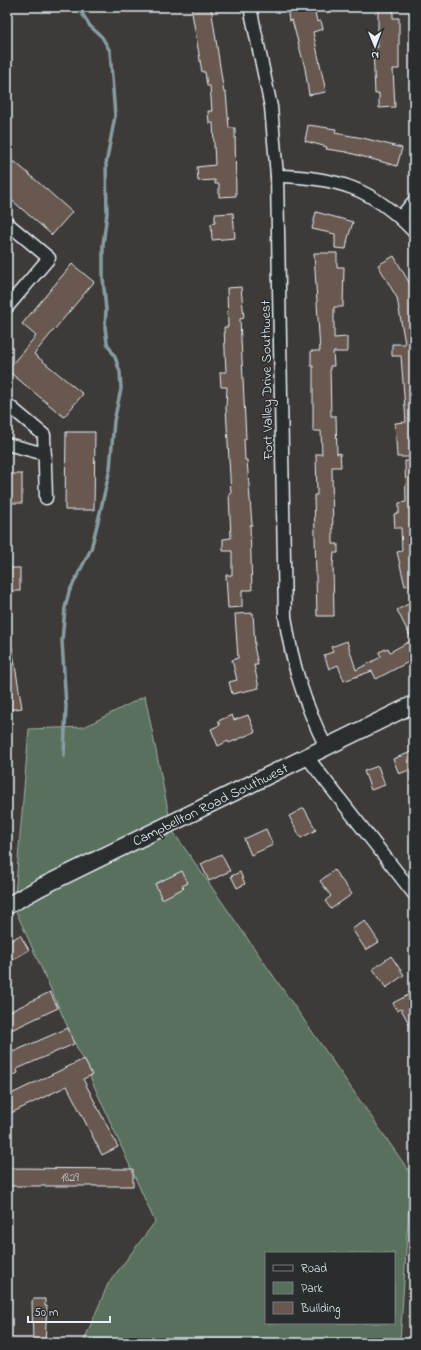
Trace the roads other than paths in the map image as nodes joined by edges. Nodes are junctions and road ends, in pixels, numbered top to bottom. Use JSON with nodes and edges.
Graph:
{"nodes":[{"id":1,"x":250,"y":7,"type":"edge"},
{"id":2,"x":277,"y":176,"type":"junction"},
{"id":3,"x":414,"y":201,"type":"edge"},
{"id":4,"x":400,"y":218,"type":"junction"},
{"id":5,"x":7,"y":223,"type":"edge"},
{"id":6,"x":414,"y":232,"type":"edge"},
{"id":7,"x":7,"y":307,"type":"edge"},
{"id":8,"x":7,"y":404,"type":"edge"},
{"id":9,"x":7,"y":444,"type":"edge"},
{"id":10,"x":45,"y":454,"type":"junction"},
{"id":11,"x":46,"y":498,"type":"dead end"},
{"id":12,"x":414,"y":704,"type":"edge"},
{"id":13,"x":326,"y":747,"type":"junction"},
{"id":14,"x":307,"y":756,"type":"junction"},
{"id":15,"x":414,"y":894,"type":"edge"},
{"id":16,"x":7,"y":906,"type":"edge"}],
"edges":[{"from":1,"to":2,"type":"street","name":"Fort Valley Drive Southwest"},
{"from":2,"to":4,"type":"street"},
{"from":2,"to":13,"type":"street","name":"Fort Valley Drive Southwest"},
{"from":3,"to":4,"type":"street"},
{"from":4,"to":6,"type":"street"},
{"from":5,"to":7,"type":"street"},
{"from":8,"to":10,"type":"street"},
{"from":9,"to":10,"type":"street"},
{"from":10,"to":11,"type":"street"},
{"from":12,"to":13,"type":"main road","name":"Campbellton Road Southwest"},
{"from":13,"to":14,"type":"main road","name":"Campbellton Road Southwest"},
{"from":14,"to":15,"type":"street"},
{"from":14,"to":16,"type":"main road","name":"Campbellton Road Southwest"}]}
